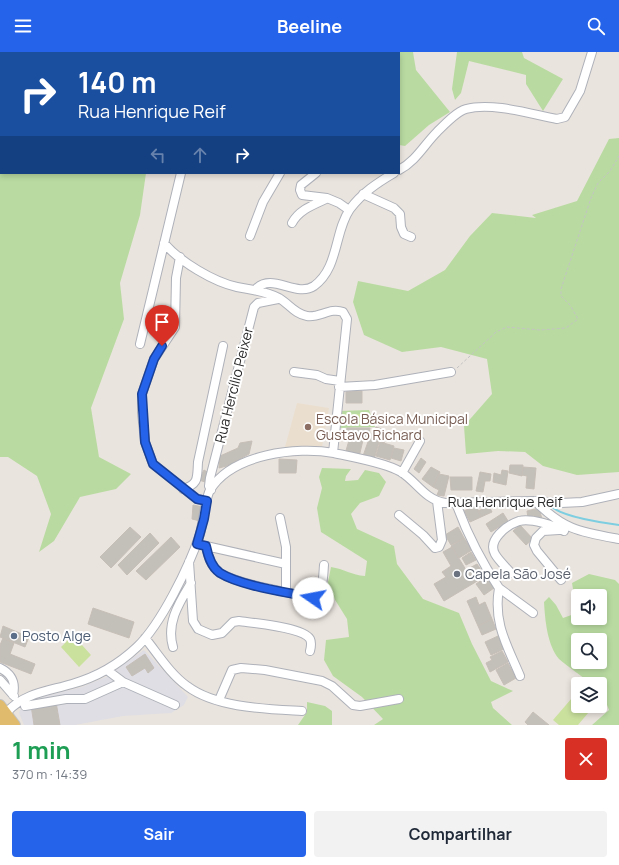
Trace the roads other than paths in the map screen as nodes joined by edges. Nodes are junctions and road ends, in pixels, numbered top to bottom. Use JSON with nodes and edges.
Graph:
{"nodes":[{"id":1,"x":592,"y":52,"type":"edge"},
{"id":2,"x":400,"y":169,"type":"edge"},
{"id":3,"x":181,"y":174,"type":"edge"},
{"id":4,"x":279,"y":174,"type":"edge"},
{"id":5,"x":315,"y":174,"type":"edge"},
{"id":6,"x":393,"y":174,"type":"edge"},
{"id":7,"x":363,"y":194,"type":"junction"},
{"id":8,"x":327,"y":198,"type":"junction"},
{"id":9,"x":349,"y":210,"type":"junction"},
{"id":10,"x":292,"y":223,"type":"dead end"},
{"id":11,"x":250,"y":236,"type":"dead end"},
{"id":12,"x":411,"y":237,"type":"dead end"},
{"id":13,"x":164,"y":244,"type":"junction"},
{"id":14,"x":180,"y":256,"type":"junction"},
{"id":15,"x":256,"y":289,"type":"junction"},
{"id":16,"x":280,"y":299,"type":"junction"},
{"id":17,"x":140,"y":344,"type":"dead end"},
{"id":18,"x":223,"y":346,"type":"dead end"},
{"id":19,"x":294,"y":372,"type":"dead end"},
{"id":20,"x":451,"y":372,"type":"road end"},
{"id":21,"x":339,"y":384,"type":"junction"},
{"id":22,"x":420,"y":441,"type":"dead end"},
{"id":23,"x":333,"y":453,"type":"junction"},
{"id":24,"x":402,"y":473,"type":"junction"},
{"id":25,"x":183,"y":489,"type":"junction"},
{"id":26,"x":211,"y":490,"type":"junction"},
{"id":27,"x":619,"y":494,"type":"edge"},
{"id":28,"x":207,"y":501,"type":"junction"},
{"id":29,"x":436,"y":501,"type":"junction"},
{"id":30,"x":535,"y":501,"type":"junction"},
{"id":31,"x":456,"y":503,"type":"junction"},
{"id":32,"x":399,"y":515,"type":"dead end"},
{"id":33,"x":280,"y":518,"type":"dead end"},
{"id":34,"x":575,"y":530,"type":"junction"},
{"id":35,"x":564,"y":531,"type":"junction"},
{"id":36,"x":619,"y":539,"type":"edge"},
{"id":37,"x":197,"y":544,"type":"junction"},
{"id":38,"x":206,"y":546,"type":"junction"},
{"id":39,"x":189,"y":561,"type":"junction"},
{"id":40,"x":286,"y":564,"type":"junction"},
{"id":41,"x":324,"y":565,"type":"dead end"},
{"id":42,"x":511,"y":573,"type":"dead end"},
{"id":43,"x":560,"y":580,"type":"dead end"},
{"id":44,"x":191,"y":583,"type":"junction"},
{"id":45,"x":500,"y":588,"type":"junction"},
{"id":46,"x":286,"y":592,"type":"junction"},
{"id":47,"x":533,"y":613,"type":"dead end"},
{"id":48,"x":145,"y":638,"type":"junction"},
{"id":49,"x":173,"y":647,"type":"dead end"},
{"id":50,"x":310,"y":651,"type":"dead end"},
{"id":51,"x":0,"y":668,"type":"edge"},
{"id":52,"x":107,"y":670,"type":"junction"},
{"id":53,"x":520,"y":676,"type":"dead end"},
{"id":54,"x":0,"y":680,"type":"edge"},
{"id":55,"x":124,"y":682,"type":"junction"},
{"id":56,"x":15,"y":698,"type":"junction"},
{"id":57,"x":399,"y":699,"type":"dead end"},
{"id":58,"x":219,"y":700,"type":"junction"},
{"id":59,"x":175,"y":705,"type":"dead end"},
{"id":60,"x":25,"y":706,"type":"dead end"},
{"id":61,"x":302,"y":712,"type":"dead end"},
{"id":62,"x":3,"y":715,"type":"edge"},
{"id":63,"x":15,"y":725,"type":"edge"}],
"edges":[{"from":1,"to":2,"type":"street"},
{"from":3,"to":13,"type":"street"},
{"from":4,"to":11,"type":"street"},
{"from":5,"to":8,"type":"street"},
{"from":6,"to":7,"type":"street"},
{"from":7,"to":9,"type":"street"},
{"from":7,"to":12,"type":"street"},
{"from":8,"to":9,"type":"street"},
{"from":8,"to":10,"type":"street"},
{"from":9,"to":15,"type":"street"},
{"from":13,"to":14,"type":"street"},
{"from":13,"to":17,"type":"street"},
{"from":14,"to":15,"type":"street"},
{"from":14,"to":25,"type":"street"},
{"from":15,"to":16,"type":"street"},
{"from":16,"to":21,"type":"street"},
{"from":16,"to":26,"type":"street","name":"Rua Hercílio Peixer"},
{"from":18,"to":25,"type":"street"},
{"from":19,"to":21,"type":"street"},
{"from":20,"to":21,"type":"street"},
{"from":21,"to":23,"type":"street"},
{"from":22,"to":24,"type":"street"},
{"from":23,"to":24,"type":"street","name":"Rua Henrique Reif"},
{"from":23,"to":26,"type":"street","name":"Rua Henrique Reif"},
{"from":24,"to":29,"type":"street","name":"Rua Henrique Reif"},
{"from":25,"to":28,"type":"street"},
{"from":26,"to":28,"type":"street","name":"Rua Henrique Reif"},
{"from":27,"to":30,"type":"street","name":"Rua Henrique Reif"},
{"from":28,"to":37,"type":"street","name":"Rua Henrique Reif"},
{"from":29,"to":31,"type":"street","name":"Rua Henrique Reif"},
{"from":29,"to":32,"type":"street"},
{"from":30,"to":31,"type":"street","name":"Rua Henrique Reif"},
{"from":30,"to":34,"type":"street"},
{"from":31,"to":45,"type":"street"},
{"from":33,"to":40,"type":"street"},
{"from":34,"to":35,"type":"street"},
{"from":34,"to":36,"type":"street"},
{"from":35,"to":42,"type":"street"},
{"from":35,"to":43,"type":"street"},
{"from":37,"to":38,"type":"street"},
{"from":37,"to":39,"type":"street","name":"Rua Henrique Reif"},
{"from":38,"to":40,"type":"street"},
{"from":38,"to":46,"type":"street"},
{"from":39,"to":44,"type":"street"},
{"from":39,"to":48,"type":"street","name":"Rua Henrique Reif"},
{"from":40,"to":46,"type":"street"},
{"from":41,"to":46,"type":"street"},
{"from":44,"to":49,"type":"street"},
{"from":44,"to":50,"type":"street"},
{"from":45,"to":47,"type":"street"},
{"from":45,"to":53,"type":"street"},
{"from":48,"to":52,"type":"street","name":"Rua Henrique Reif"},
{"from":48,"to":58,"type":"street"},
{"from":51,"to":56,"type":"street"},
{"from":52,"to":55,"type":"street"},
{"from":52,"to":56,"type":"street","name":"Rua Henrique Reif"},
{"from":54,"to":56,"type":"street"},
{"from":55,"to":59,"type":"street"},
{"from":55,"to":60,"type":"street"},
{"from":56,"to":62,"type":"street","name":"Rua Henrique Reif"},
{"from":57,"to":58,"type":"street"},
{"from":58,"to":61,"type":"street"},
{"from":62,"to":63,"type":"main road"}]}
